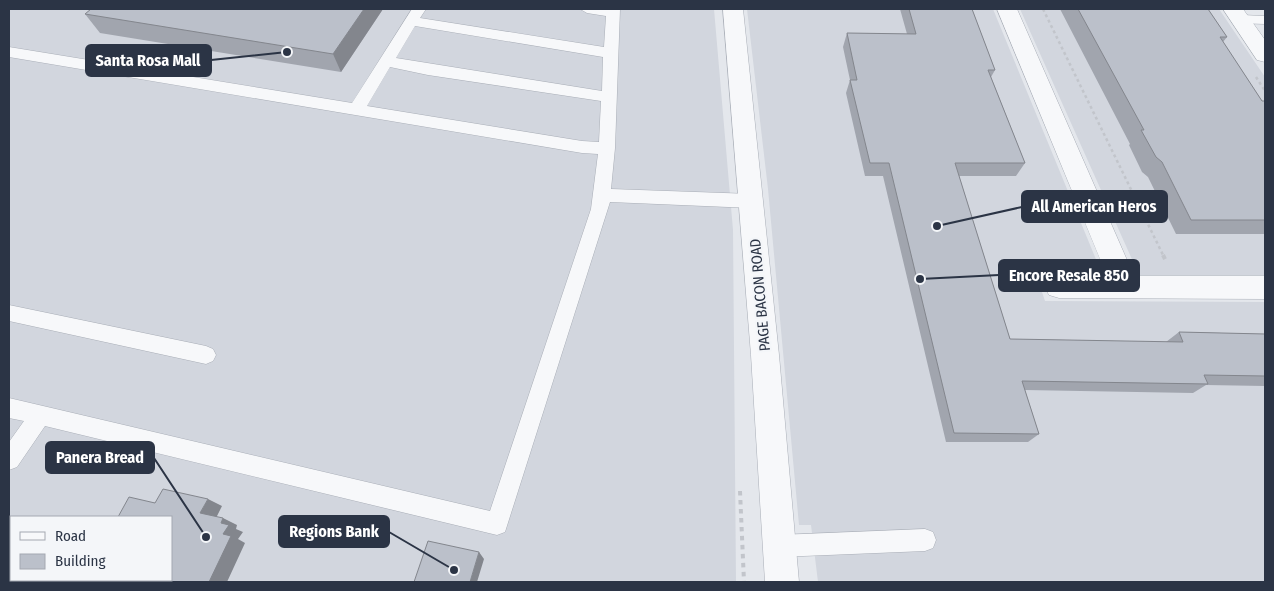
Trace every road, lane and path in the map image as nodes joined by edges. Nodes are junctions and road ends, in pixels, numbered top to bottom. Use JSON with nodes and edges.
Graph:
{"nodes":[{"id":1,"x":587,"y":9,"type":"edge"},
{"id":2,"x":733,"y":9,"type":"edge"},
{"id":3,"x":1007,"y":9,"type":"edge"},
{"id":4,"x":1043,"y":9,"type":"edge"},
{"id":5,"x":613,"y":10,"type":"edge"},
{"id":6,"x":1237,"y":14,"type":"edge"},
{"id":7,"x":415,"y":15,"type":"edge"},
{"id":8,"x":1265,"y":20,"type":"edge"},
{"id":9,"x":9,"y":52,"type":"edge"},
{"id":10,"x":611,"y":53,"type":"junction"},
{"id":11,"x":1265,"y":55,"type":"edge"},
{"id":12,"x":386,"y":61,"type":"junction"},
{"id":13,"x":609,"y":97,"type":"junction"},
{"id":14,"x":356,"y":110,"type":"junction"},
{"id":15,"x":607,"y":148,"type":"junction"},
{"id":16,"x":602,"y":196,"type":"junction"},
{"id":17,"x":752,"y":200,"type":"junction"},
{"id":18,"x":1166,"y":261,"type":"dead end"},
{"id":19,"x":1059,"y":288,"type":"dead end"},
{"id":20,"x":1126,"y":288,"type":"junction"},
{"id":21,"x":1265,"y":288,"type":"edge"},
{"id":22,"x":9,"y":313,"type":"edge"},
{"id":23,"x":206,"y":355,"type":"dead end"},
{"id":24,"x":9,"y":408,"type":"edge"},
{"id":25,"x":41,"y":415,"type":"junction"},
{"id":26,"x":9,"y":460,"type":"edge"},
{"id":27,"x":925,"y":540,"type":"dead end"},
{"id":28,"x":779,"y":546,"type":"junction"},
{"id":29,"x":782,"y":582,"type":"edge"}],
"edges":[{"from":1,"to":5,"type":"lane"},
{"from":2,"to":17,"type":"street","name":"PAGE BACON ROAD"},
{"from":3,"to":20,"type":"street"},
{"from":4,"to":18,"type":"path"},
{"from":5,"to":10,"type":"lane"},
{"from":6,"to":8,"type":"lane"},
{"from":6,"to":11,"type":"street"},
{"from":7,"to":10,"type":"lane"},
{"from":7,"to":12,"type":"lane"},
{"from":9,"to":14,"type":"lane"},
{"from":10,"to":13,"type":"lane"},
{"from":12,"to":13,"type":"lane"},
{"from":12,"to":14,"type":"lane"},
{"from":13,"to":15,"type":"lane"},
{"from":14,"to":15,"type":"lane"},
{"from":15,"to":16,"type":"lane"},
{"from":16,"to":17,"type":"lane"},
{"from":16,"to":25,"type":"lane"},
{"from":17,"to":28,"type":"street","name":"PAGE BACON ROAD"},
{"from":19,"to":20,"type":"street"},
{"from":20,"to":21,"type":"street"},
{"from":22,"to":23,"type":"lane"},
{"from":24,"to":25,"type":"lane"},
{"from":25,"to":26,"type":"lane"},
{"from":27,"to":28,"type":"lane"},
{"from":28,"to":29,"type":"street","name":"PAGE BACON ROAD"}]}
